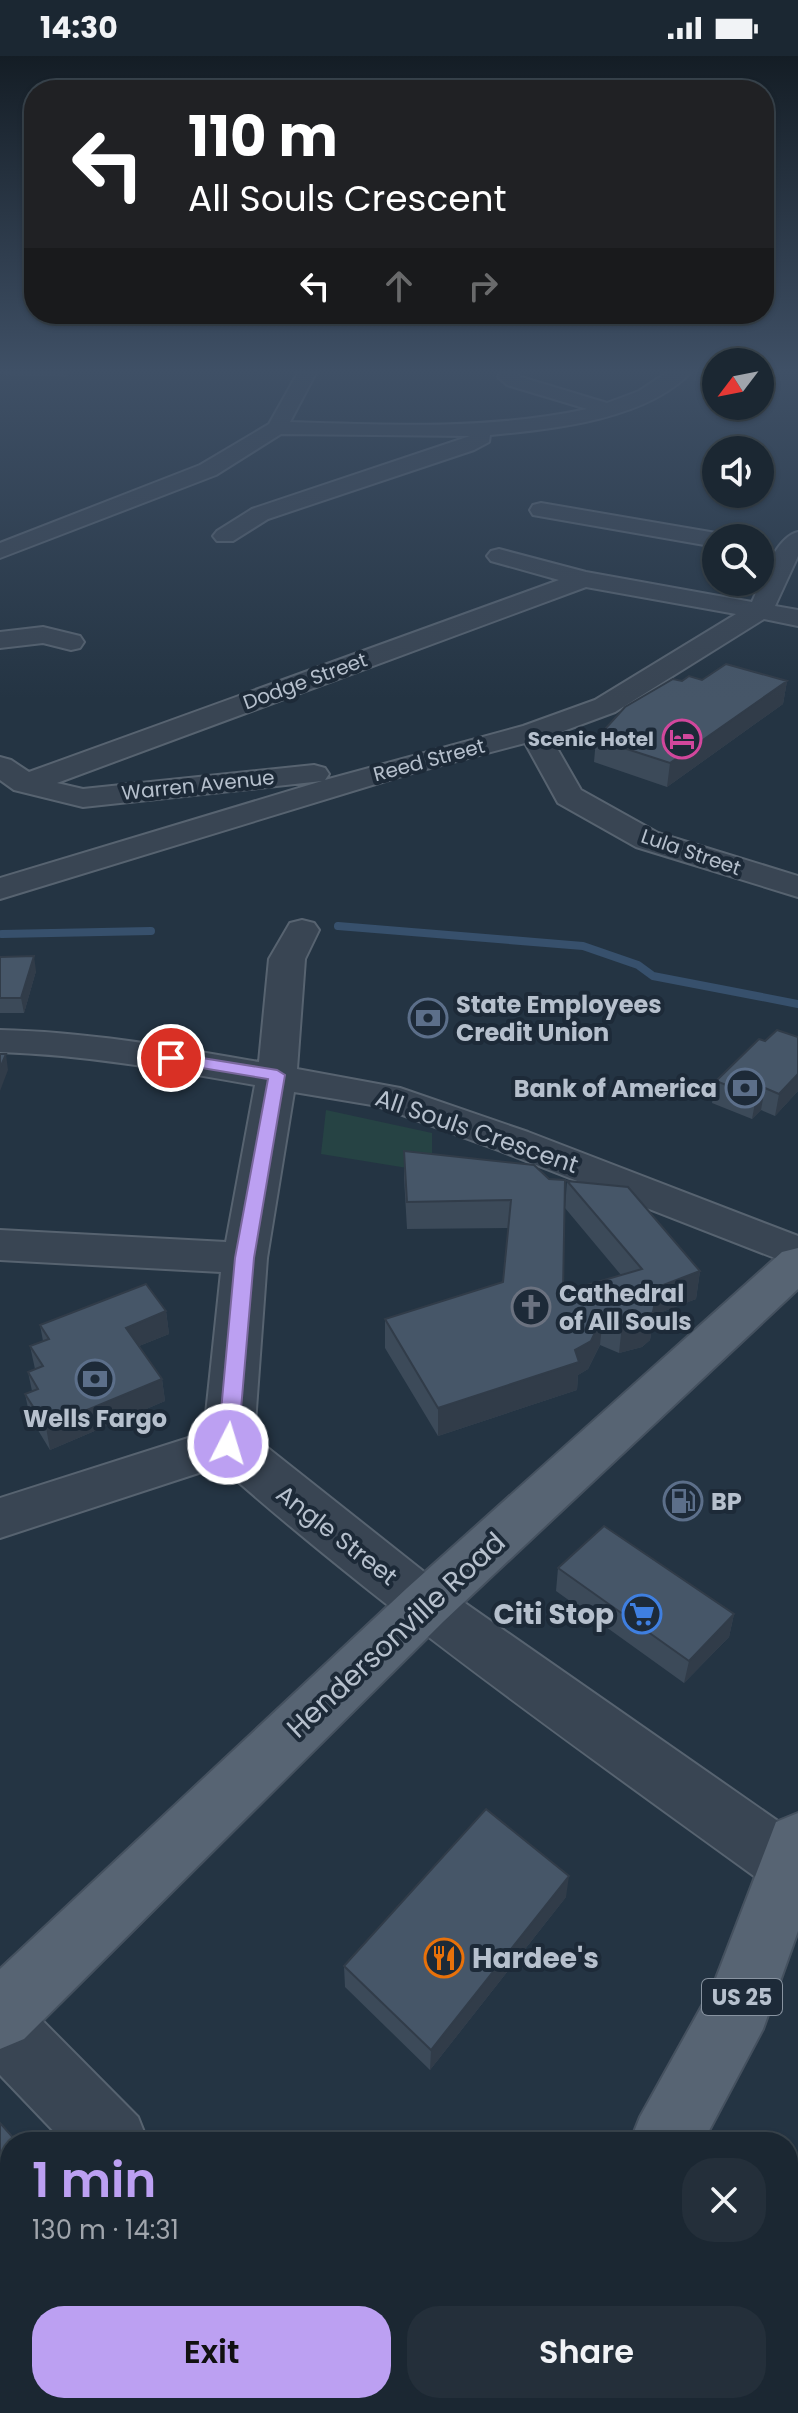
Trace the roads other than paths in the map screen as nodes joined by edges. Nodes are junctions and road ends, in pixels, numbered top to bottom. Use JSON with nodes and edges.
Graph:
{"nodes":[{"id":1,"x":185,"y":479,"type":"edge"},
{"id":2,"x":367,"y":479,"type":"edge"},
{"id":3,"x":541,"y":510,"type":"dead end"},
{"id":4,"x":225,"y":536,"type":"dead end"},
{"id":5,"x":702,"y":538,"type":"edge"},
{"id":6,"x":786,"y":548,"type":"edge"},
{"id":7,"x":0,"y":551,"type":"edge"},
{"id":8,"x":499,"y":556,"type":"dead end"},
{"id":9,"x":584,"y":579,"type":"junction"},
{"id":10,"x":761,"y":610,"type":"junction"},
{"id":11,"x":798,"y":618,"type":"edge"},
{"id":12,"x":0,"y":640,"type":"edge"},
{"id":13,"x":71,"y":642,"type":"dead end"},
{"id":14,"x":533,"y":732,"type":"junction"},
{"id":15,"x":0,"y":766,"type":"edge"},
{"id":16,"x":404,"y":766,"type":"junction"},
{"id":17,"x":25,"y":784,"type":"junction"},
{"id":18,"x":798,"y":887,"type":"edge"},
{"id":19,"x":0,"y":889,"type":"edge"},
{"id":20,"x":302,"y":930,"type":"dead end"},
{"id":21,"x":0,"y":1041,"type":"edge"},
{"id":22,"x":277,"y":1075,"type":"junction"},
{"id":23,"x":0,"y":1245,"type":"edge"},
{"id":24,"x":798,"y":1252,"type":"edge"},
{"id":25,"x":245,"y":1258,"type":"junction"},
{"id":26,"x":798,"y":1263,"type":"edge"},
{"id":27,"x":228,"y":1444,"type":"junction"},
{"id":28,"x":0,"y":1518,"type":"edge"},
{"id":29,"x":425,"y":1605,"type":"junction"},
{"id":30,"x":794,"y":1854,"type":"edge"},
{"id":31,"x":0,"y":2015,"type":"edge"},
{"id":32,"x":0,"y":2026,"type":"edge"},
{"id":33,"x":103,"y":2132,"type":"edge"},
{"id":34,"x":670,"y":2132,"type":"edge"}],
"edges":[{"from":1,"to":7,"type":"street"},
{"from":2,"to":4,"type":"street"},
{"from":3,"to":5,"type":"street"},
{"from":6,"to":10,"type":"street"},
{"from":8,"to":9,"type":"street"},
{"from":9,"to":10,"type":"street"},
{"from":9,"to":17,"type":"street","name":"Dodge Street"},
{"from":10,"to":11,"type":"street"},
{"from":10,"to":14,"type":"street","name":"Reed Street"},
{"from":12,"to":13,"type":"street"},
{"from":14,"to":16,"type":"street","name":"Reed Street"},
{"from":14,"to":18,"type":"street","name":"Lula Street"},
{"from":15,"to":17,"type":"street","name":"Warren Avenue"},
{"from":16,"to":17,"type":"street","name":"Warren Avenue"},
{"from":16,"to":19,"type":"street","name":"Reed Street"},
{"from":20,"to":22,"type":"street"},
{"from":21,"to":22,"type":"street","name":"All Souls Crescent"},
{"from":22,"to":24,"type":"street","name":"All Souls Crescent"},
{"from":22,"to":25,"type":"street"},
{"from":23,"to":25,"type":"street"},
{"from":25,"to":27,"type":"street"},
{"from":26,"to":29,"type":"main road","name":"Hendersonville Road"},
{"from":27,"to":28,"type":"street"},
{"from":27,"to":29,"type":"street","name":"Angle Street"},
{"from":29,"to":30,"type":"street","name":"Angle Street"},
{"from":29,"to":31,"type":"main road","name":"Hendersonville Road"},
{"from":30,"to":34,"type":"main road","number":"US 25"},
{"from":32,"to":33,"type":"street"}]}
